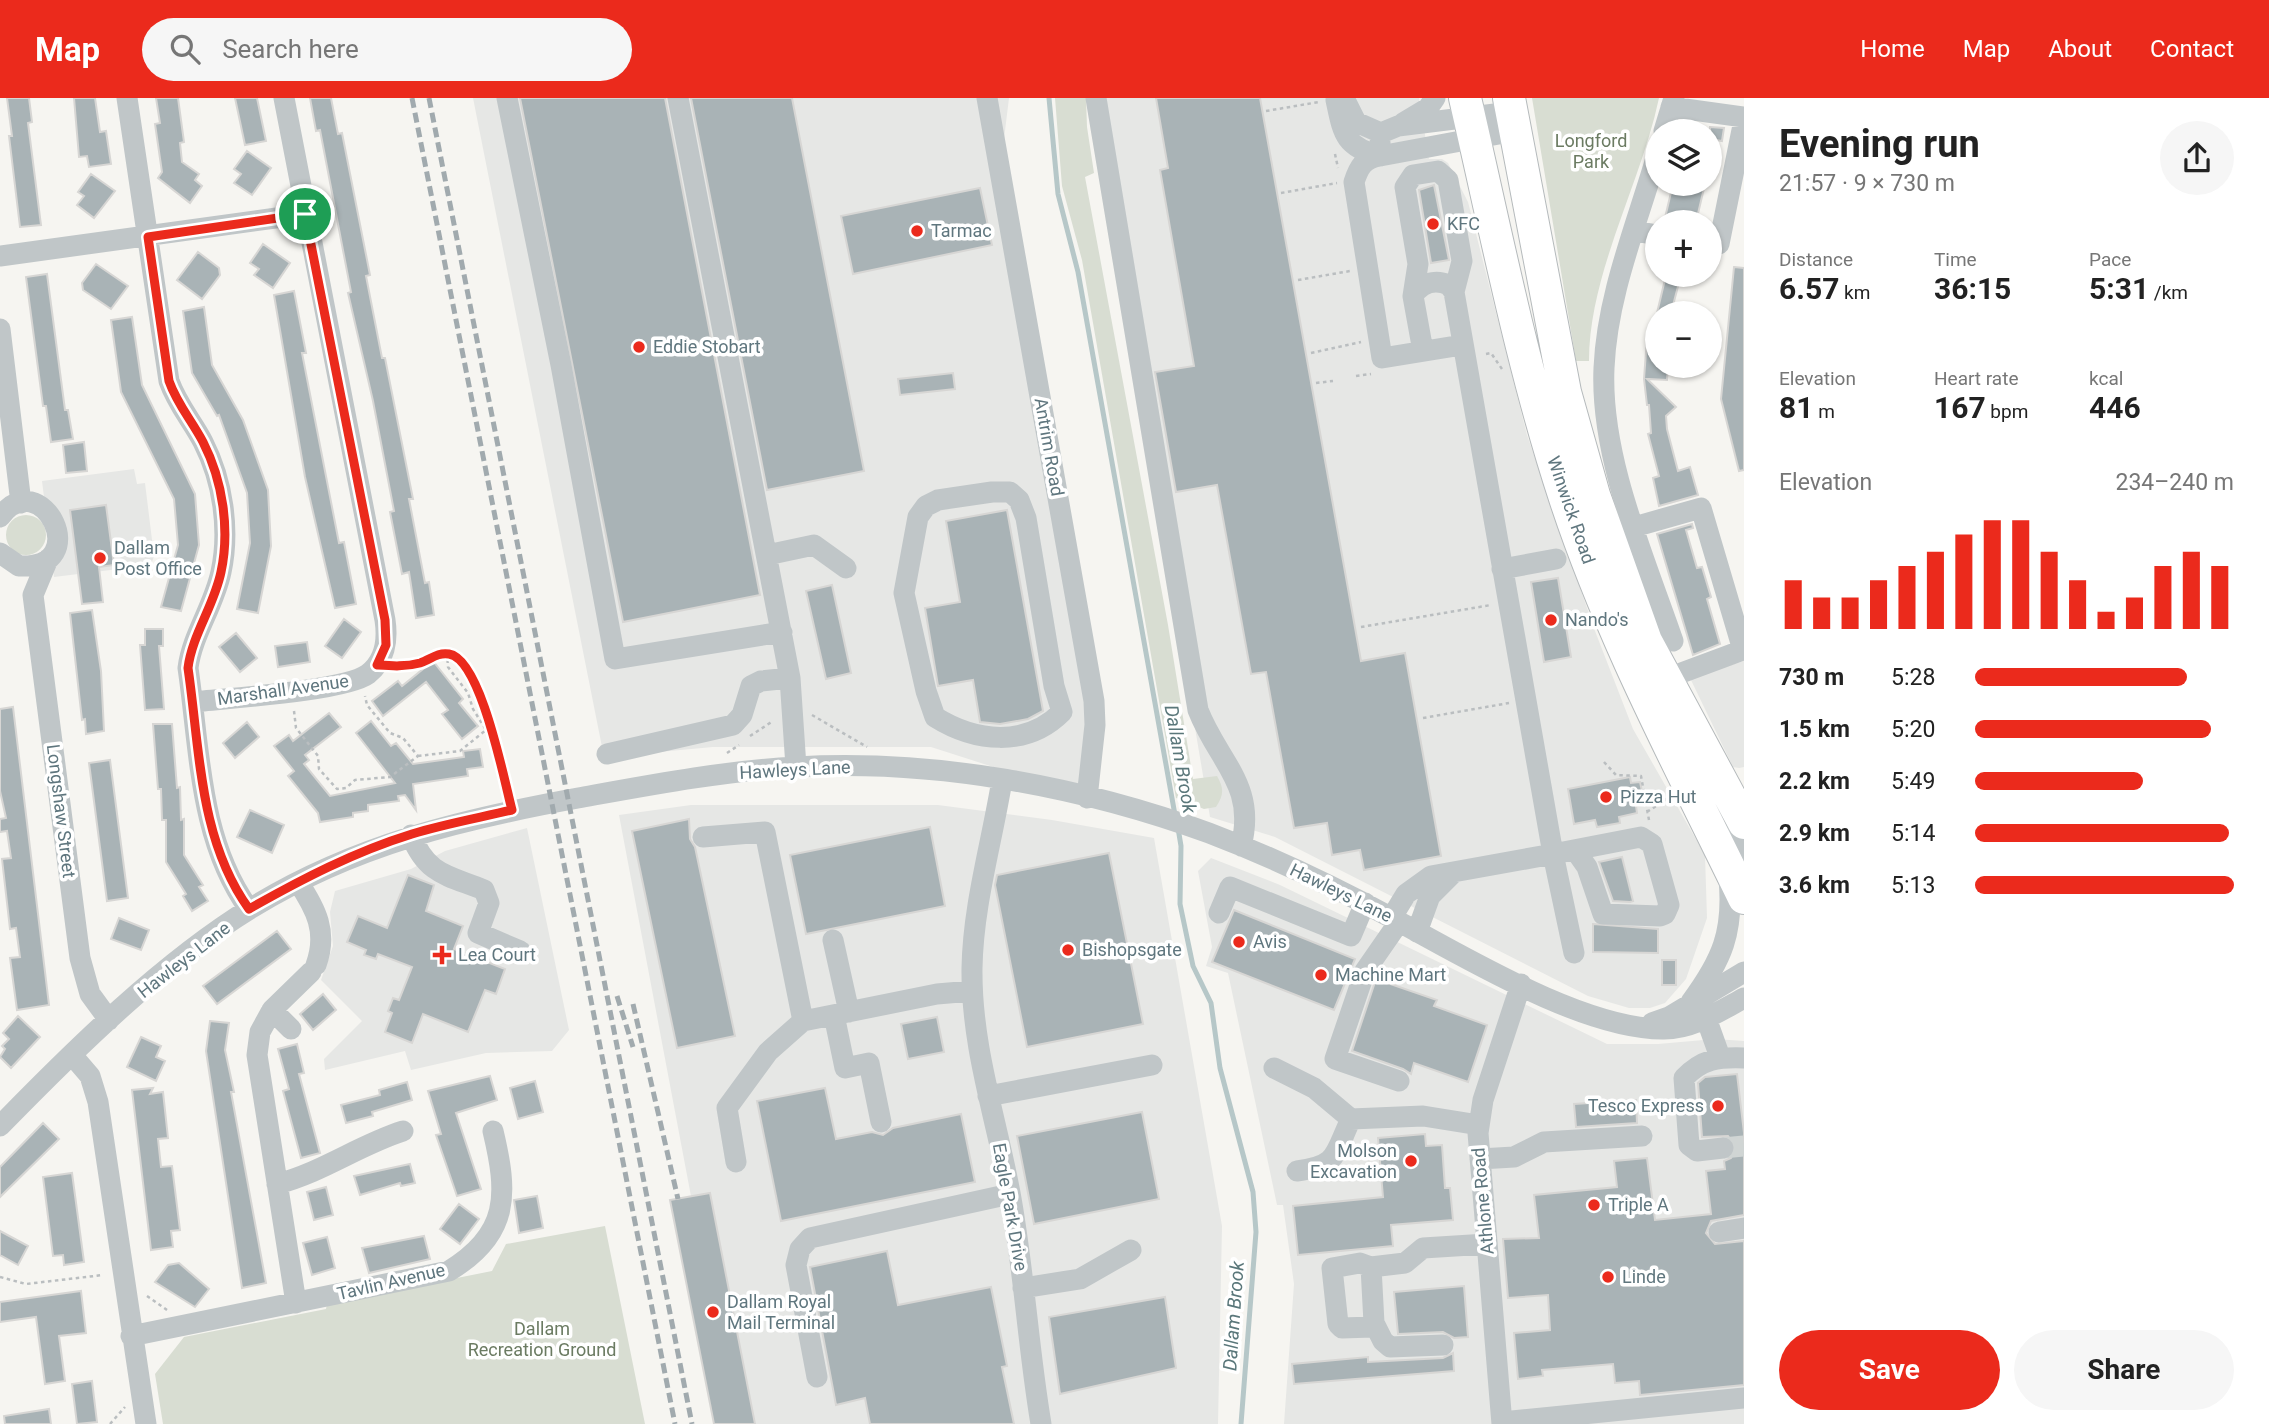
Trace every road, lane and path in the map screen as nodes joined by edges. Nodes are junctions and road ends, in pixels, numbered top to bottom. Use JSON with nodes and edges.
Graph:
{"nodes":[{"id":1,"x":127,"y":98,"type":"edge"},
{"id":2,"x":284,"y":98,"type":"edge"},
{"id":3,"x":507,"y":98,"type":"edge"},
{"id":4,"x":678,"y":98,"type":"edge"},
{"id":5,"x":986,"y":98,"type":"edge"},
{"id":6,"x":1096,"y":98,"type":"edge"},
{"id":7,"x":1435,"y":98,"type":"edge"},
{"id":8,"x":1335,"y":99,"type":"edge"},
{"id":9,"x":1673,"y":103,"type":"edge"},
{"id":10,"x":1266,"y":111,"type":"dead end"},
{"id":11,"x":1490,"y":114,"type":"edge"},
{"id":12,"x":1744,"y":119,"type":"edge"},
{"id":13,"x":1390,"y":129,"type":"junction"},
{"id":14,"x":1380,"y":156,"type":"junction"},
{"id":15,"x":1340,"y":182,"type":"dead end"},
{"id":16,"x":1281,"y":194,"type":"dead end"},
{"id":17,"x":1645,"y":195,"type":"edge"},
{"id":18,"x":305,"y":214,"type":"junction"},
{"id":19,"x":1722,"y":229,"type":"edge"},
{"id":20,"x":1634,"y":231,"type":"junction"},
{"id":21,"x":1645,"y":233,"type":"edge"},
{"id":22,"x":148,"y":237,"type":"junction"},
{"id":23,"x":0,"y":256,"type":"edge"},
{"id":24,"x":1357,"y":270,"type":"dead end"},
{"id":25,"x":1297,"y":280,"type":"dead end"},
{"id":26,"x":1454,"y":292,"type":"junction"},
{"id":27,"x":1413,"y":296,"type":"junction"},
{"id":28,"x":0,"y":329,"type":"edge"},
{"id":29,"x":1462,"y":345,"type":"junction"},
{"id":30,"x":1423,"y":351,"type":"junction"},
{"id":31,"x":1378,"y":366,"type":"junction"},
{"id":32,"x":1356,"y":376,"type":"dead end"},
{"id":33,"x":1333,"y":381,"type":"dead end"},
{"id":34,"x":1317,"y":383,"type":"dead end"},
{"id":35,"x":21,"y":503,"type":"junction"},
{"id":36,"x":0,"y":517,"type":"edge"},
{"id":37,"x":1634,"y":527,"type":"junction"},
{"id":38,"x":767,"y":555,"type":"junction"},
{"id":39,"x":5,"y":557,"type":"edge"},
{"id":40,"x":48,"y":559,"type":"junction"},
{"id":41,"x":1556,"y":559,"type":"dead end"},
{"id":42,"x":846,"y":568,"type":"dead end"},
{"id":43,"x":1502,"y":569,"type":"junction"},
{"id":44,"x":33,"y":595,"type":"junction"},
{"id":45,"x":1508,"y":602,"type":"junction"},
{"id":46,"x":1361,"y":627,"type":"dead end"},
{"id":47,"x":782,"y":632,"type":"junction"},
{"id":48,"x":1673,"y":641,"type":"dead end"},
{"id":49,"x":447,"y":653,"type":"junction"},
{"id":50,"x":370,"y":671,"type":"junction"},
{"id":51,"x":790,"y":678,"type":"junction"},
{"id":52,"x":1665,"y":679,"type":"junction"},
{"id":53,"x":291,"y":690,"type":"junction"},
{"id":54,"x":193,"y":702,"type":"junction"},
{"id":55,"x":803,"y":711,"type":"dead end"},
{"id":56,"x":1062,"y":712,"type":"junction"},
{"id":57,"x":1096,"y":725,"type":"junction"},
{"id":58,"x":872,"y":751,"type":"dead end"},
{"id":59,"x":607,"y":754,"type":"dead end"},
{"id":60,"x":418,"y":756,"type":"junction"},
{"id":61,"x":796,"y":767,"type":"junction"},
{"id":62,"x":1002,"y":780,"type":"junction"},
{"id":63,"x":1087,"y":797,"type":"junction"},
{"id":64,"x":512,"y":810,"type":"junction"},
{"id":65,"x":1738,"y":814,"type":"edge"},
{"id":66,"x":411,"y":835,"type":"junction"},
{"id":67,"x":703,"y":837,"type":"dead end"},
{"id":68,"x":1241,"y":846,"type":"junction"},
{"id":69,"x":1575,"y":850,"type":"junction"},
{"id":70,"x":1553,"y":854,"type":"junction"},
{"id":71,"x":1735,"y":855,"type":"edge"},
{"id":72,"x":1455,"y":872,"type":"junction"},
{"id":73,"x":298,"y":882,"type":"junction"},
{"id":74,"x":1744,"y":898,"type":"edge"},
{"id":75,"x":1365,"y":903,"type":"junction"},
{"id":76,"x":249,"y":909,"type":"junction"},
{"id":77,"x":1219,"y":913,"type":"dead end"},
{"id":78,"x":1403,"y":924,"type":"junction"},
{"id":79,"x":834,"y":940,"type":"dead end"},
{"id":80,"x":520,"y":951,"type":"dead end"},
{"id":81,"x":1574,"y":953,"type":"dead end"},
{"id":82,"x":1744,"y":972,"type":"edge"},
{"id":83,"x":1521,"y":984,"type":"junction"},
{"id":84,"x":972,"y":991,"type":"junction"},
{"id":85,"x":1744,"y":998,"type":"edge"},
{"id":86,"x":1691,"y":1002,"type":"junction"},
{"id":87,"x":1744,"y":1008,"type":"edge"},
{"id":88,"x":271,"y":1010,"type":"junction"},
{"id":89,"x":841,"y":1014,"type":"junction"},
{"id":90,"x":1713,"y":1015,"type":"junction"},
{"id":91,"x":109,"y":1020,"type":"junction"},
{"id":92,"x":803,"y":1021,"type":"junction"},
{"id":93,"x":1643,"y":1027,"type":"junction"},
{"id":94,"x":292,"y":1028,"type":"dead end"},
{"id":95,"x":72,"y":1055,"type":"junction"},
{"id":96,"x":1720,"y":1057,"type":"junction"},
{"id":97,"x":1744,"y":1058,"type":"edge"},
{"id":98,"x":1152,"y":1065,"type":"dead end"},
{"id":99,"x":1275,"y":1068,"type":"dead end"},
{"id":100,"x":1399,"y":1081,"type":"dead end"},
{"id":101,"x":988,"y":1096,"type":"junction"},
{"id":102,"x":1351,"y":1119,"type":"junction"},
{"id":103,"x":881,"y":1122,"type":"dead end"},
{"id":104,"x":1479,"y":1125,"type":"junction"},
{"id":105,"x":0,"y":1126,"type":"edge"},
{"id":106,"x":492,"y":1130,"type":"dead end"},
{"id":107,"x":403,"y":1131,"type":"dead end"},
{"id":108,"x":1642,"y":1136,"type":"dead end"},
{"id":109,"x":1723,"y":1147,"type":"tunnel mouth"},
{"id":110,"x":1480,"y":1159,"type":"junction"},
{"id":111,"x":736,"y":1162,"type":"dead end"},
{"id":112,"x":1297,"y":1171,"type":"dead end"},
{"id":113,"x":277,"y":1184,"type":"junction"},
{"id":114,"x":1010,"y":1194,"type":"junction"},
{"id":115,"x":1744,"y":1228,"type":"edge"},
{"id":116,"x":1719,"y":1232,"type":"dead end"},
{"id":117,"x":1487,"y":1244,"type":"junction"},
{"id":118,"x":1130,"y":1250,"type":"dead end"},
{"id":119,"x":1371,"y":1267,"type":"junction"},
{"id":120,"x":122,"y":1273,"type":"junction"},
{"id":121,"x":0,"y":1277,"type":"edge"},
{"id":122,"x":1023,"y":1288,"type":"junction"},
{"id":123,"x":138,"y":1290,"type":"dead end"},
{"id":124,"x":296,"y":1303,"type":"junction"},
{"id":125,"x":169,"y":1311,"type":"dead end"},
{"id":126,"x":1374,"y":1323,"type":"junction"},
{"id":127,"x":131,"y":1336,"type":"junction"},
{"id":128,"x":1443,"y":1345,"type":"dead end"},
{"id":129,"x":817,"y":1377,"type":"dead end"},
{"id":130,"x":1744,"y":1398,"type":"edge"},
{"id":131,"x":124,"y":1408,"type":"dead end"},
{"id":132,"x":1502,"y":1423,"type":"edge"},
{"id":133,"x":110,"y":1424,"type":"edge"},
{"id":134,"x":146,"y":1424,"type":"edge"},
{"id":135,"x":1041,"y":1424,"type":"edge"}],
"edges":[{"from":1,"to":22,"type":"street"},
{"from":2,"to":18,"type":"street"},
{"from":3,"to":47,"type":"street"},
{"from":4,"to":38,"type":"street"},
{"from":5,"to":57,"type":"street","name":"Antrim Road"},
{"from":6,"to":68,"type":"street"},
{"from":7,"to":13,"type":"street"},
{"from":8,"to":10,"type":"path"},
{"from":8,"to":13,"type":"street"},
{"from":8,"to":14,"type":"street"},
{"from":9,"to":12,"type":"street"},
{"from":11,"to":13,"type":"street"},
{"from":11,"to":14,"type":"street"},
{"from":11,"to":52,"type":"highway","name":"Winwick Road"},
{"from":11,"to":71,"type":"highway","name":"Winwick Road"},
{"from":12,"to":19,"type":"street"},
{"from":13,"to":14,"type":"street"},
{"from":14,"to":31,"type":"street"},
{"from":15,"to":16,"type":"path"},
{"from":17,"to":20,"type":"street"},
{"from":18,"to":22,"type":"street"},
{"from":18,"to":50,"type":"street"},
{"from":20,"to":21,"type":"street"},
{"from":20,"to":37,"type":"street"},
{"from":22,"to":23,"type":"street"},
{"from":22,"to":54,"type":"street"},
{"from":24,"to":25,"type":"path"},
{"from":26,"to":27,"type":"street"},
{"from":26,"to":27,"type":"street"},
{"from":26,"to":29,"type":"street"},
{"from":27,"to":30,"type":"street"},
{"from":28,"to":35,"type":"street"},
{"from":29,"to":30,"type":"street"},
{"from":29,"to":43,"type":"street"},
{"from":30,"to":31,"type":"street"},
{"from":31,"to":32,"type":"path"},
{"from":33,"to":34,"type":"path"},
{"from":35,"to":36,"type":"street"},
{"from":35,"to":40,"type":"street","name":"Longshaw Street"},
{"from":37,"to":48,"type":"street"},
{"from":37,"to":52,"type":"street"},
{"from":38,"to":42,"type":"street"},
{"from":38,"to":47,"type":"street"},
{"from":39,"to":40,"type":"street"},
{"from":39,"to":44,"type":"street","name":"Longshaw Street"},
{"from":40,"to":44,"type":"street","name":"Longshaw Street"},
{"from":41,"to":43,"type":"street"},
{"from":43,"to":45,"type":"street"},
{"from":44,"to":91,"type":"street","name":"Longshaw Street"},
{"from":45,"to":46,"type":"path"},
{"from":45,"to":70,"type":"street"},
{"from":47,"to":51,"type":"street"},
{"from":49,"to":50,"type":"path"},
{"from":49,"to":60,"type":"path"},
{"from":49,"to":64,"type":"path"},
{"from":50,"to":53,"type":"street","name":"Marshall Avenue"},
{"from":50,"to":60,"type":"path"},
{"from":51,"to":59,"type":"street"},
{"from":51,"to":61,"type":"street"},
{"from":52,"to":65,"type":"highway","name":"Winwick Road"},
{"from":53,"to":54,"type":"street","name":"Marshall Avenue"},
{"from":53,"to":60,"type":"path"},
{"from":54,"to":76,"type":"street"},
{"from":55,"to":58,"type":"path"},
{"from":56,"to":56,"type":"street"},
{"from":56,"to":57,"type":"street"},
{"from":57,"to":63,"type":"street","name":"Antrim Road"},
{"from":61,"to":62,"type":"street","name":"Hawleys Lane"},
{"from":61,"to":64,"type":"street","name":"Hawleys Lane"},
{"from":62,"to":63,"type":"street","name":"Hawleys Lane"},
{"from":62,"to":84,"type":"street","name":"Eagle Park Drive"},
{"from":63,"to":68,"type":"street","name":"Hawleys Lane"},
{"from":64,"to":66,"type":"street","name":"Hawleys Lane"},
{"from":65,"to":71,"type":"street"},
{"from":66,"to":73,"type":"street","name":"Hawleys Lane"},
{"from":66,"to":80,"type":"street"},
{"from":67,"to":92,"type":"street"},
{"from":68,"to":75,"type":"street","name":"Hawleys Lane"},
{"from":69,"to":69,"type":"street"},
{"from":69,"to":70,"type":"street"},
{"from":70,"to":72,"type":"street"},
{"from":70,"to":81,"type":"street"},
{"from":71,"to":74,"type":"highway","name":"Winwick Road"},
{"from":71,"to":86,"type":"street"},
{"from":72,"to":78,"type":"street"},
{"from":72,"to":78,"type":"street"},
{"from":73,"to":76,"type":"street","name":"Hawleys Lane"},
{"from":73,"to":88,"type":"street"},
{"from":75,"to":77,"type":"street"},
{"from":75,"to":78,"type":"street","name":"Hawleys Lane"},
{"from":76,"to":91,"type":"street","name":"Hawleys Lane"},
{"from":78,"to":83,"type":"street","name":"Hawleys Lane"},
{"from":78,"to":100,"type":"street"},
{"from":79,"to":89,"type":"street"},
{"from":82,"to":86,"type":"street"},
{"from":83,"to":93,"type":"street","name":"Hawleys Lane"},
{"from":83,"to":104,"type":"street","name":"Athlone Road"},
{"from":84,"to":89,"type":"street"},
{"from":84,"to":101,"type":"street","name":"Eagle Park Drive"},
{"from":85,"to":90,"type":"street","name":"Hawleys Lane"},
{"from":86,"to":93,"type":"street"},
{"from":87,"to":90,"type":"street"},
{"from":88,"to":94,"type":"street"},
{"from":88,"to":113,"type":"street"},
{"from":89,"to":92,"type":"street"},
{"from":89,"to":103,"type":"street"},
{"from":90,"to":93,"type":"street","name":"Hawleys Lane"},
{"from":90,"to":96,"type":"street"},
{"from":91,"to":95,"type":"street","name":"Hawleys Lane"},
{"from":92,"to":111,"type":"street"},
{"from":95,"to":105,"type":"street","name":"Hawleys Lane"},
{"from":95,"to":120,"type":"street"},
{"from":96,"to":97,"type":"street"},
{"from":96,"to":109,"type":"street"},
{"from":98,"to":101,"type":"street"},
{"from":99,"to":102,"type":"street"},
{"from":101,"to":114,"type":"street","name":"Eagle Park Drive"},
{"from":102,"to":104,"type":"street"},
{"from":102,"to":112,"type":"street"},
{"from":104,"to":110,"type":"street","name":"Athlone Road"},
{"from":106,"to":124,"type":"street","name":"Tavlin Avenue"},
{"from":107,"to":113,"type":"street"},
{"from":108,"to":110,"type":"street"},
{"from":110,"to":117,"type":"street","name":"Athlone Road"},
{"from":113,"to":124,"type":"street"},
{"from":114,"to":122,"type":"street","name":"Eagle Park Drive"},
{"from":114,"to":129,"type":"street"},
{"from":115,"to":116,"type":"street"},
{"from":117,"to":119,"type":"street"},
{"from":117,"to":132,"type":"street","name":"Athlone Road"},
{"from":118,"to":122,"type":"street"},
{"from":119,"to":126,"type":"street"},
{"from":119,"to":126,"type":"street"},
{"from":120,"to":121,"type":"path"},
{"from":120,"to":127,"type":"street"},
{"from":122,"to":135,"type":"street","name":"Eagle Park Drive"},
{"from":123,"to":125,"type":"path"},
{"from":124,"to":127,"type":"street","name":"Tavlin Avenue"},
{"from":126,"to":128,"type":"street"},
{"from":127,"to":134,"type":"street"},
{"from":130,"to":132,"type":"street"},
{"from":131,"to":133,"type":"path"}]}
